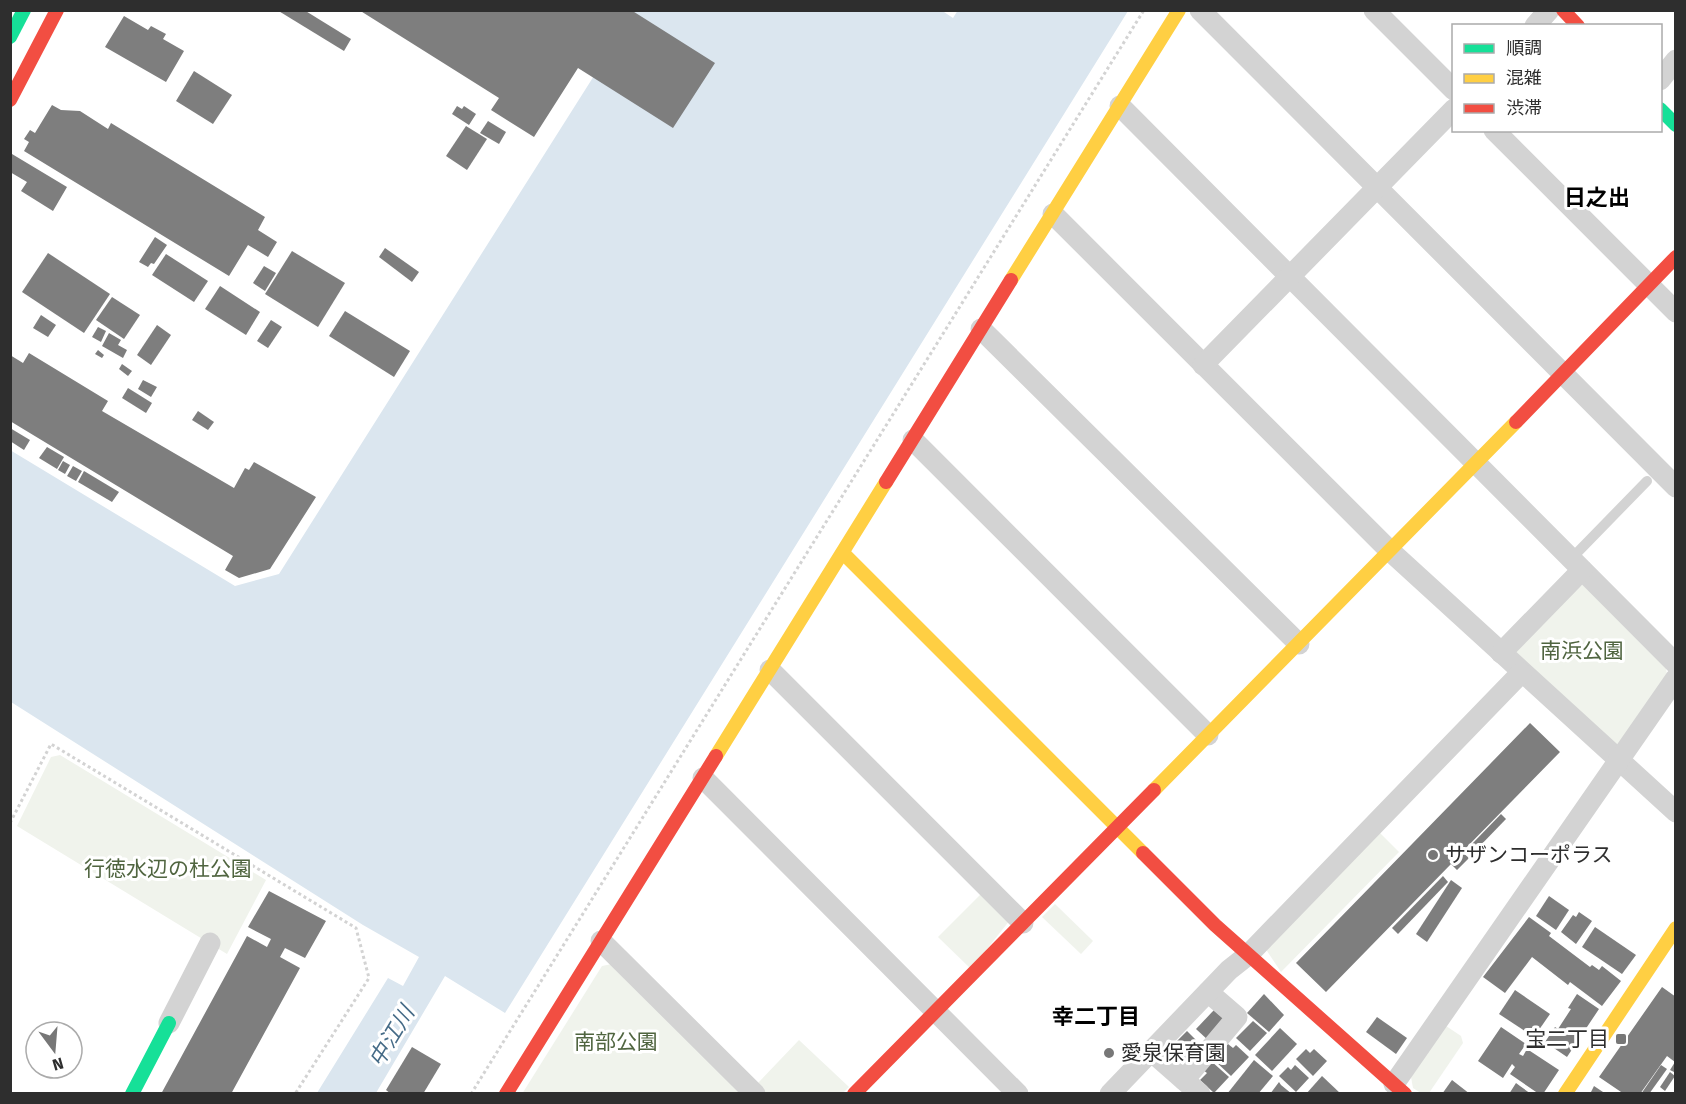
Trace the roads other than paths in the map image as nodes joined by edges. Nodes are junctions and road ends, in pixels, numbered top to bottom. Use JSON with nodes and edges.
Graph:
{"nodes":[{"id":1,"x":24,"y":10,"type":"edge"},
{"id":2,"x":57,"y":10,"type":"edge"},
{"id":3,"x":1179,"y":10,"type":"edge"},
{"id":4,"x":1200,"y":10,"type":"edge"},
{"id":5,"x":1374,"y":10,"type":"edge"},
{"id":6,"x":1550,"y":10,"type":"edge"},
{"id":7,"x":1563,"y":10,"type":"edge"},
{"id":8,"x":1537,"y":24,"type":"edge"},
{"id":9,"x":1576,"y":24,"type":"edge"},
{"id":10,"x":10,"y":37,"type":"edge"},
{"id":11,"x":1676,"y":60,"type":"edge"},
{"id":12,"x":1662,"y":78,"type":"edge"},
{"id":13,"x":1452,"y":88,"type":"edge"},
{"id":14,"x":10,"y":99,"type":"edge"},
{"id":15,"x":1120,"y":106,"type":"junction"},
{"id":16,"x":1452,"y":111,"type":"edge"},
{"id":17,"x":1662,"y":111,"type":"edge"},
{"id":18,"x":1676,"y":125,"type":"edge"},
{"id":19,"x":1496,"y":132,"type":"edge"},
{"id":20,"x":1377,"y":188,"type":"junction"},
{"id":21,"x":1053,"y":214,"type":"junction"},
{"id":22,"x":1676,"y":257,"type":"edge"},
{"id":23,"x":1290,"y":276,"type":"junction"},
{"id":24,"x":1648,"y":285,"type":"junction"},
{"id":25,"x":1676,"y":312,"type":"edge"},
{"id":26,"x":981,"y":329,"type":"junction"},
{"id":27,"x":1203,"y":365,"type":"junction"},
{"id":28,"x":1562,"y":373,"type":"junction"},
{"id":29,"x":913,"y":440,"type":"junction"},
{"id":30,"x":1475,"y":462,"type":"junction"},
{"id":31,"x":1647,"y":481,"type":"dead end"},
{"id":32,"x":1676,"y":487,"type":"edge"},
{"id":33,"x":1389,"y":550,"type":"junction"},
{"id":34,"x":843,"y":553,"type":"junction"},
{"id":35,"x":1576,"y":564,"type":"junction"},
{"id":36,"x":1299,"y":644,"type":"junction"},
{"id":37,"x":1501,"y":653,"type":"junction"},
{"id":38,"x":1676,"y":664,"type":"edge"},
{"id":39,"x":770,"y":670,"type":"junction"},
{"id":40,"x":1521,"y":673,"type":"junction"},
{"id":41,"x":1676,"y":678,"type":"edge"},
{"id":42,"x":1208,"y":735,"type":"junction"},
{"id":43,"x":1619,"y":761,"type":"junction"},
{"id":44,"x":703,"y":778,"type":"junction"},
{"id":45,"x":1676,"y":812,"type":"edge"},
{"id":46,"x":1118,"y":827,"type":"junction"},
{"id":47,"x":1023,"y":923,"type":"junction"},
{"id":48,"x":1676,"y":928,"type":"edge"},
{"id":49,"x":601,"y":941,"type":"junction"},
{"id":50,"x":210,"y":943,"type":"dead end"},
{"id":51,"x":1248,"y":955,"type":"junction"},
{"id":52,"x":1208,"y":992,"type":"junction"},
{"id":53,"x":936,"y":1011,"type":"junction"},
{"id":54,"x":169,"y":1023,"type":"joint"},
{"id":55,"x":1151,"y":1051,"type":"junction"},
{"id":56,"x":1192,"y":1087,"type":"edge"},
{"id":57,"x":1399,"y":1089,"type":"edge"},
{"id":58,"x":1007,"y":1090,"type":"edge"},
{"id":59,"x":132,"y":1094,"type":"edge"},
{"id":60,"x":506,"y":1094,"type":"edge"},
{"id":61,"x":755,"y":1094,"type":"edge"},
{"id":62,"x":854,"y":1094,"type":"edge"},
{"id":63,"x":1110,"y":1094,"type":"edge"},
{"id":64,"x":1565,"y":1094,"type":"edge"}],
"edges":[{"from":1,"to":10,"type":"main road"},
{"from":2,"to":14,"type":"main road"},
{"from":3,"to":15,"type":"main road"},
{"from":4,"to":20,"type":"street"},
{"from":5,"to":13,"type":"street"},
{"from":6,"to":8,"type":"street"},
{"from":7,"to":9,"type":"main road"},
{"from":11,"to":12,"type":"street"},
{"from":15,"to":21,"type":"main road"},
{"from":15,"to":23,"type":"street"},
{"from":16,"to":20,"type":"street"},
{"from":17,"to":18,"type":"main road"},
{"from":19,"to":24,"type":"street"},
{"from":20,"to":23,"type":"street"},
{"from":20,"to":28,"type":"street"},
{"from":21,"to":26,"type":"main road"},
{"from":21,"to":27,"type":"street"},
{"from":22,"to":24,"type":"main road"},
{"from":23,"to":27,"type":"street"},
{"from":23,"to":30,"type":"street"},
{"from":24,"to":25,"type":"street"},
{"from":24,"to":28,"type":"main road"},
{"from":26,"to":29,"type":"main road"},
{"from":26,"to":36,"type":"street"},
{"from":27,"to":33,"type":"street"},
{"from":28,"to":30,"type":"main road"},
{"from":28,"to":32,"type":"street"},
{"from":29,"to":34,"type":"main road"},
{"from":29,"to":42,"type":"street"},
{"from":30,"to":33,"type":"main road"},
{"from":30,"to":35,"type":"street"},
{"from":31,"to":35,"type":"lane"},
{"from":33,"to":36,"type":"main road"},
{"from":33,"to":37,"type":"street"},
{"from":34,"to":39,"type":"main road"},
{"from":34,"to":46,"type":"main road"},
{"from":35,"to":37,"type":"street"},
{"from":35,"to":38,"type":"street"},
{"from":36,"to":42,"type":"main road"},
{"from":37,"to":40,"type":"street"},
{"from":39,"to":44,"type":"main road"},
{"from":39,"to":47,"type":"street"},
{"from":40,"to":43,"type":"street"},
{"from":40,"to":51,"type":"street"},
{"from":41,"to":43,"type":"street"},
{"from":42,"to":46,"type":"main road"},
{"from":43,"to":45,"type":"street"},
{"from":43,"to":57,"type":"street"},
{"from":44,"to":49,"type":"main road"},
{"from":44,"to":53,"type":"street"},
{"from":46,"to":47,"type":"main road"},
{"from":46,"to":51,"type":"main road"},
{"from":47,"to":53,"type":"main road"},
{"from":48,"to":64,"type":"main road"},
{"from":49,"to":60,"type":"main road"},
{"from":49,"to":61,"type":"street"},
{"from":50,"to":54,"type":"street"},
{"from":51,"to":52,"type":"street"},
{"from":51,"to":57,"type":"main road"},
{"from":52,"to":55,"type":"street"},
{"from":52,"to":56,"type":"street"},
{"from":53,"to":58,"type":"street"},
{"from":53,"to":62,"type":"main road"},
{"from":54,"to":59,"type":"main road"},
{"from":55,"to":56,"type":"street"},
{"from":55,"to":63,"type":"street"}]}
